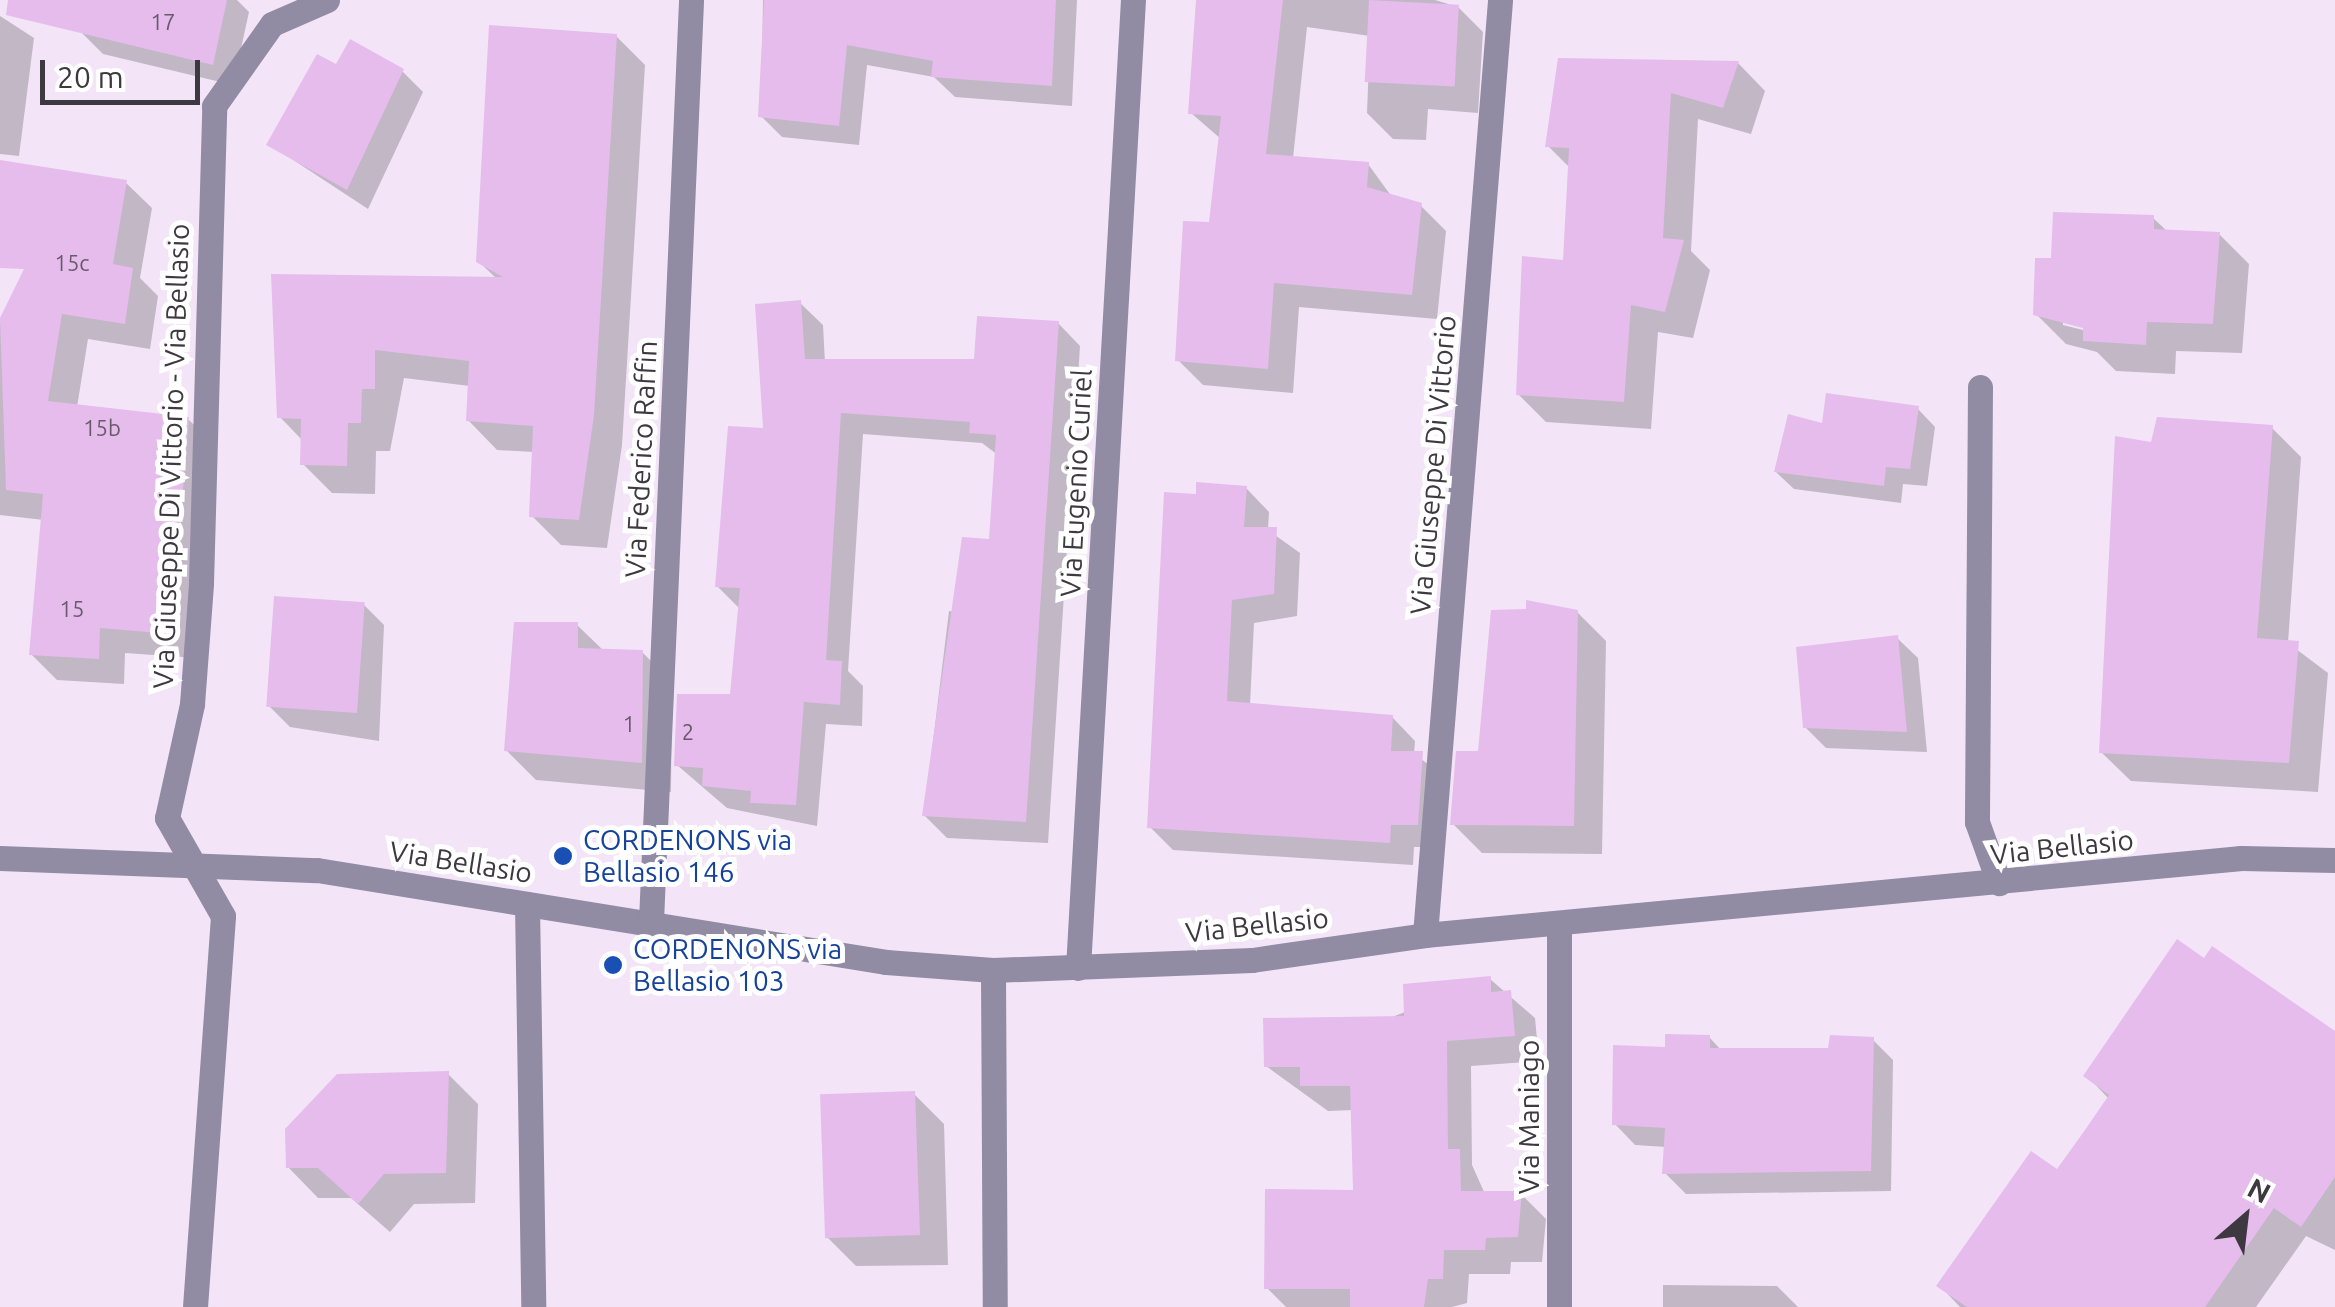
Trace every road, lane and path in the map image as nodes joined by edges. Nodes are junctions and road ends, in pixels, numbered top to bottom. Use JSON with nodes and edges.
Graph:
{"nodes":[{"id":1,"x":328,"y":0,"type":"edge"},
{"id":2,"x":691,"y":0,"type":"edge"},
{"id":3,"x":1133,"y":0,"type":"edge"},
{"id":4,"x":1500,"y":0,"type":"edge"},
{"id":5,"x":1980,"y":387,"type":"dead end"},
{"id":6,"x":0,"y":858,"type":"edge"},
{"id":7,"x":188,"y":860,"type":"junction"},
{"id":8,"x":2335,"y":860,"type":"edge"},
{"id":9,"x":1999,"y":883,"type":"junction"},
{"id":10,"x":527,"y":904,"type":"junction"},
{"id":11,"x":650,"y":922,"type":"junction"},
{"id":12,"x":1559,"y":928,"type":"junction"},
{"id":13,"x":1425,"y":934,"type":"junction"},
{"id":14,"x":1078,"y":968,"type":"junction"},
{"id":15,"x":994,"y":970,"type":"junction"},
{"id":16,"x":195,"y":1307,"type":"edge"},
{"id":17,"x":533,"y":1307,"type":"edge"},
{"id":18,"x":994,"y":1307,"type":"edge"},
{"id":19,"x":1559,"y":1307,"type":"edge"}],
"edges":[{"from":1,"to":7,"type":"street","name":"Via Giuseppe Di Vittorio - Via Bellasio"},
{"from":2,"to":11,"type":"street","name":"Via Federico Raffin"},
{"from":3,"to":14,"type":"street","name":"Via Eugenio Curiel"},
{"from":4,"to":13,"type":"street","name":"Via Giuseppe Di Vittorio"},
{"from":5,"to":9,"type":"street"},
{"from":6,"to":7,"type":"street","name":"Via Bellasio"},
{"from":7,"to":10,"type":"street","name":"Via Bellasio"},
{"from":7,"to":16,"type":"street"},
{"from":8,"to":9,"type":"street","name":"Via Bellasio"},
{"from":9,"to":12,"type":"street","name":"Via Bellasio"},
{"from":10,"to":11,"type":"street","name":"Via Bellasio"},
{"from":10,"to":17,"type":"street"},
{"from":11,"to":15,"type":"street","name":"Via Bellasio"},
{"from":12,"to":13,"type":"street","name":"Via Bellasio"},
{"from":12,"to":19,"type":"street","name":"Via Maniago"},
{"from":13,"to":14,"type":"street","name":"Via Bellasio"},
{"from":14,"to":15,"type":"street","name":"Via Bellasio"},
{"from":15,"to":18,"type":"street"}]}
